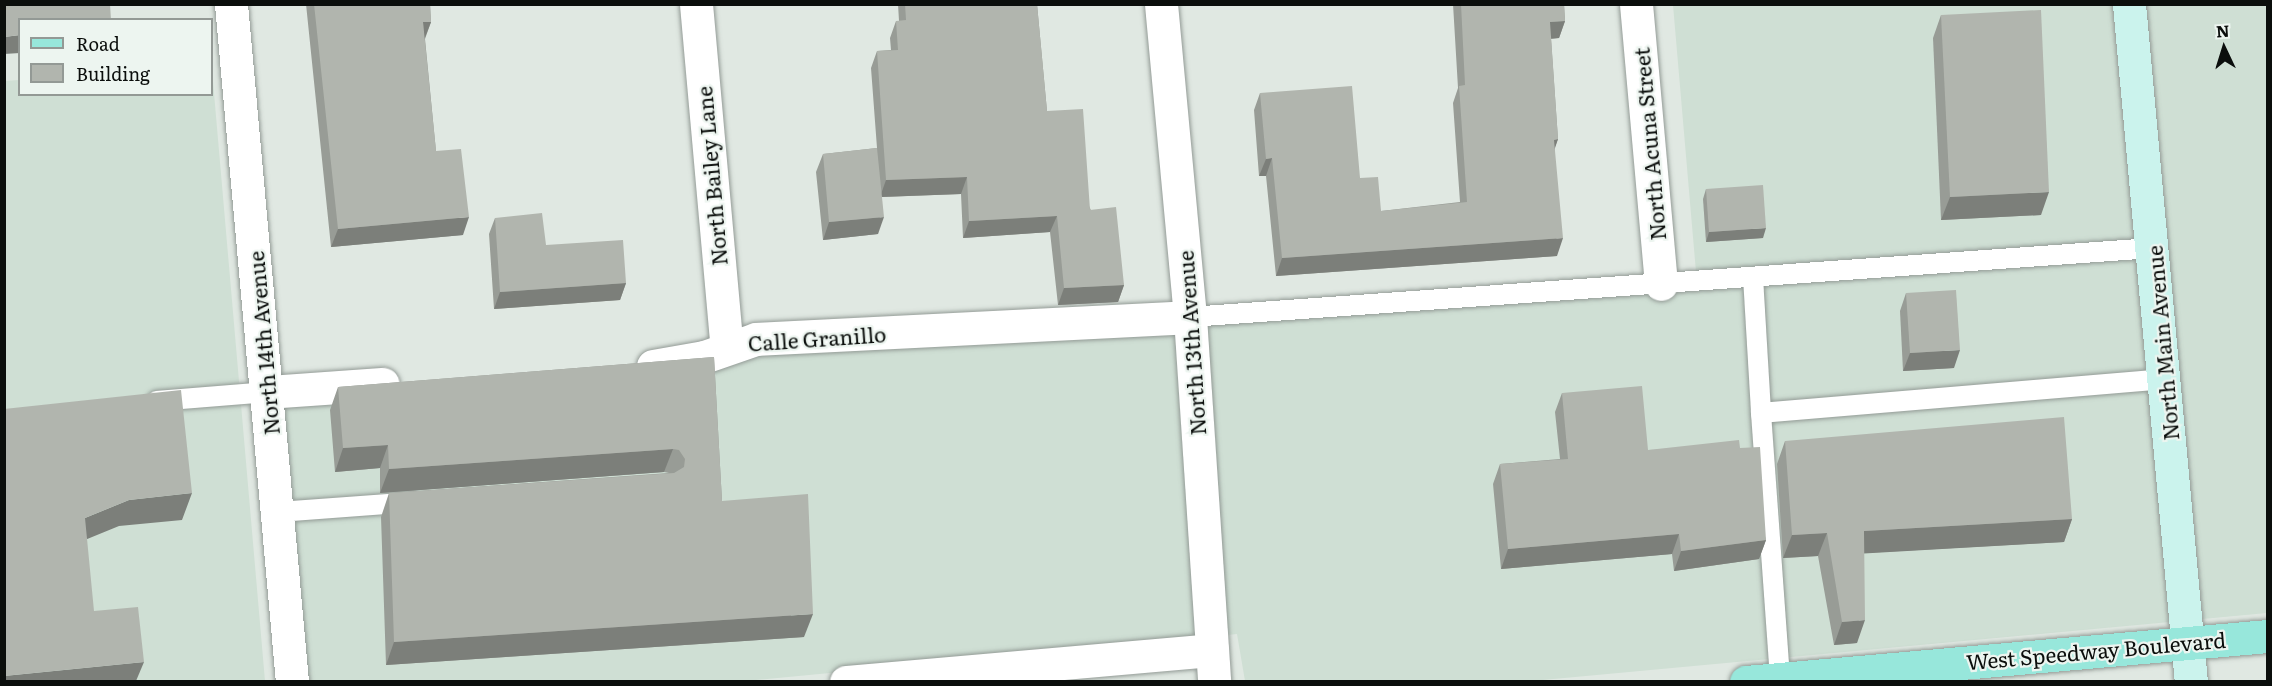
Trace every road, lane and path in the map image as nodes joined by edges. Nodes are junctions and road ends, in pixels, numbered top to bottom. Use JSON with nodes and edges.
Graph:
{"nodes":[{"id":1,"x":231,"y":4,"type":"edge"},
{"id":2,"x":696,"y":4,"type":"edge"},
{"id":3,"x":1161,"y":4,"type":"edge"},
{"id":4,"x":1636,"y":4,"type":"edge"},
{"id":5,"x":2129,"y":4,"type":"edge"},
{"id":6,"x":2153,"y":248,"type":"junction"},
{"id":7,"x":1753,"y":277,"type":"junction"},
{"id":8,"x":1661,"y":284,"type":"junction"},
{"id":9,"x":1190,"y":317,"type":"junction"},
{"id":10,"x":727,"y":348,"type":"junction"},
{"id":11,"x":618,"y":368,"type":"edge"},
{"id":12,"x":2165,"y":378,"type":"junction"},
{"id":13,"x":408,"y":383,"type":"edge"},
{"id":14,"x":268,"y":392,"type":"junction"},
{"id":15,"x":142,"y":402,"type":"edge"},
{"id":16,"x":1761,"y":413,"type":"junction"},
{"id":17,"x":430,"y":501,"type":"edge"},
{"id":18,"x":278,"y":512,"type":"junction"},
{"id":19,"x":2268,"y":636,"type":"edge"},
{"id":20,"x":2188,"y":642,"type":"junction"},
{"id":21,"x":1213,"y":666,"type":"edge"},
{"id":22,"x":1780,"y":678,"type":"junction"},
{"id":23,"x":292,"y":681,"type":"edge"},
{"id":24,"x":846,"y":681,"type":"edge"},
{"id":25,"x":1746,"y":681,"type":"edge"},
{"id":26,"x":2191,"y":681,"type":"edge"}],
"edges":[{"from":1,"to":14,"type":"street","name":"North 14th Avenue"},
{"from":2,"to":10,"type":"street","name":"North Bailey Lane"},
{"from":3,"to":9,"type":"street","name":"North 13th Avenue"},
{"from":4,"to":8,"type":"street","name":"North Acuna Street"},
{"from":5,"to":6,"type":"main road","name":"North Main Avenue"},
{"from":6,"to":7,"type":"lane"},
{"from":6,"to":12,"type":"main road","name":"North Main Avenue"},
{"from":7,"to":8,"type":"lane"},
{"from":7,"to":16,"type":"lane"},
{"from":8,"to":9,"type":"lane"},
{"from":9,"to":10,"type":"street","name":"Calle Granillo"},
{"from":9,"to":21,"type":"street","name":"North 13th Avenue"},
{"from":10,"to":11,"type":"street","name":"Calle Granillo"},
{"from":12,"to":16,"type":"lane"},
{"from":12,"to":20,"type":"main road","name":"North Main Avenue"},
{"from":13,"to":14,"type":"street"},
{"from":14,"to":15,"type":"lane"},
{"from":14,"to":18,"type":"street","name":"North 14th Avenue"},
{"from":16,"to":22,"type":"lane"},
{"from":17,"to":18,"type":"lane"},
{"from":18,"to":23,"type":"street","name":"North 14th Avenue"},
{"from":19,"to":20,"type":"main road","name":"West Speedway Boulevard"},
{"from":20,"to":22,"type":"main road","name":"West Speedway Boulevard"},
{"from":20,"to":26,"type":"main road","name":"North Main Avenue"},
{"from":21,"to":24,"type":"street"},
{"from":22,"to":25,"type":"main road","name":"West Speedway Boulevard"}]}
